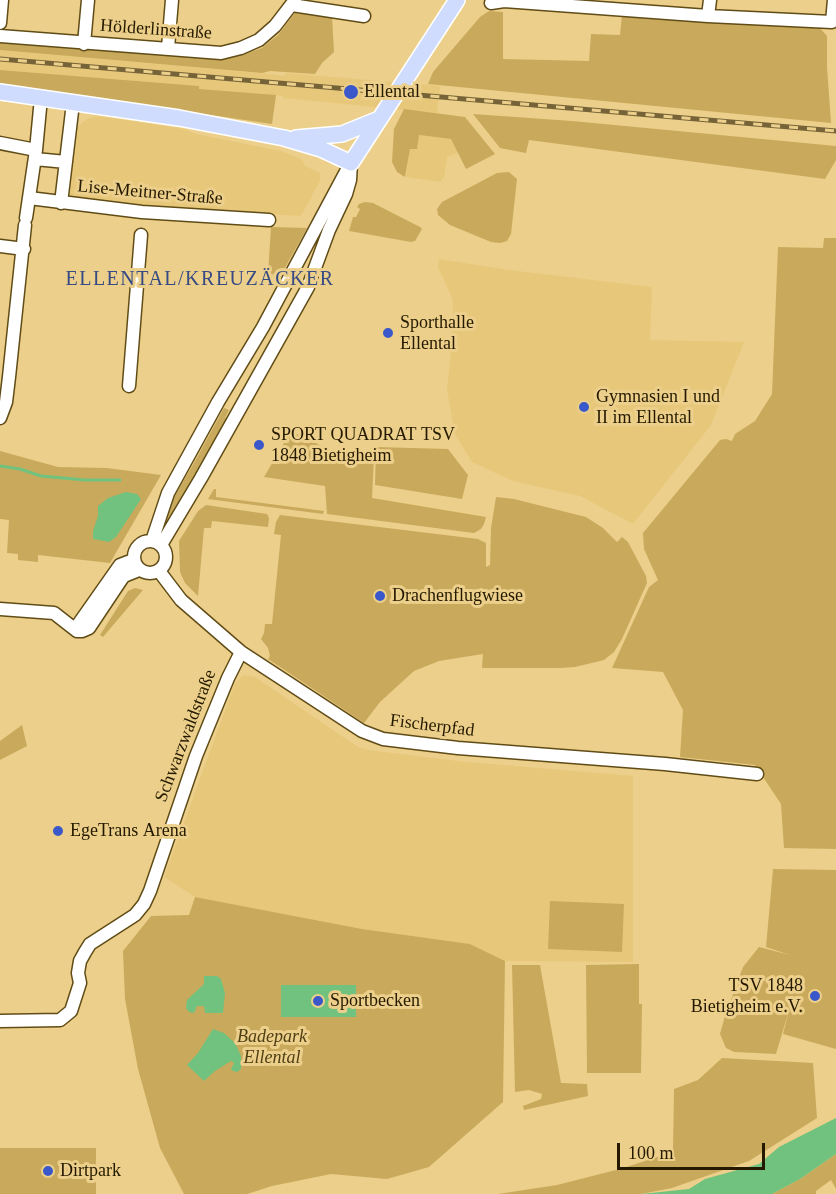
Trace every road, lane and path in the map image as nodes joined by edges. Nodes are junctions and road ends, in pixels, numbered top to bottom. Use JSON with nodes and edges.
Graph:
{"nodes":[{"id":1,"x":2,"y":0,"type":"edge"},
{"id":2,"x":88,"y":0,"type":"edge"},
{"id":3,"x":172,"y":0,"type":"edge"},
{"id":4,"x":458,"y":0,"type":"edge"},
{"id":5,"x":710,"y":0,"type":"edge"},
{"id":6,"x":834,"y":0,"type":"edge"},
{"id":7,"x":293,"y":3,"type":"edge"},
{"id":8,"x":491,"y":3,"type":"dead end"},
{"id":9,"x":613,"y":4,"type":"edge"},
{"id":10,"x":364,"y":16,"type":"dead end"},
{"id":11,"x":708,"y":16,"type":"junction"},
{"id":12,"x":0,"y":23,"type":"edge"},
{"id":13,"x":0,"y":36,"type":"edge"},
{"id":14,"x":84,"y":44,"type":"junction"},
{"id":15,"x":168,"y":48,"type":"junction"},
{"id":16,"x":0,"y":92,"type":"edge"},
{"id":17,"x":41,"y":98,"type":"junction"},
{"id":18,"x":73,"y":103,"type":"junction"},
{"id":19,"x":379,"y":119,"type":"junction"},
{"id":20,"x":284,"y":138,"type":"junction"},
{"id":21,"x":0,"y":143,"type":"edge"},
{"id":22,"x":36,"y":155,"type":"junction"},
{"id":23,"x":66,"y":162,"type":"junction"},
{"id":24,"x":351,"y":163,"type":"junction"},
{"id":25,"x":29,"y":198,"type":"junction"},
{"id":26,"x":61,"y":203,"type":"junction"},
{"id":27,"x":142,"y":212,"type":"junction"},
{"id":28,"x":269,"y":220,"type":"dead end"},
{"id":29,"x":0,"y":246,"type":"edge"},
{"id":30,"x":24,"y":249,"type":"junction"},
{"id":31,"x":129,"y":386,"type":"dead end"},
{"id":32,"x":0,"y":418,"type":"edge"},
{"id":33,"x":156,"y":543,"type":"junction"},
{"id":34,"x":136,"y":565,"type":"junction"},
{"id":35,"x":159,"y":572,"type":"junction"},
{"id":36,"x":105,"y":595,"type":"junction"},
{"id":37,"x":0,"y":609,"type":"edge"},
{"id":38,"x":75,"y":629,"type":"junction"},
{"id":39,"x":242,"y":652,"type":"junction"},
{"id":40,"x":757,"y":774,"type":"dead end"},
{"id":41,"x":0,"y":1021,"type":"edge"}],
"edges":[{"from":1,"to":12,"type":"street"},
{"from":2,"to":14,"type":"street"},
{"from":3,"to":15,"type":"street"},
{"from":4,"to":19,"type":"main road"},
{"from":5,"to":11,"type":"street"},
{"from":6,"to":11,"type":"street"},
{"from":7,"to":10,"type":"street","name":"Hölderlinstraße"},
{"from":7,"to":15,"type":"street","name":"Hölderlinstraße"},
{"from":8,"to":9,"type":"street"},
{"from":9,"to":11,"type":"street"},
{"from":13,"to":14,"type":"street","name":"Hölderlinstraße"},
{"from":14,"to":15,"type":"street","name":"Hölderlinstraße"},
{"from":16,"to":17,"type":"main road"},
{"from":17,"to":18,"type":"main road"},
{"from":17,"to":22,"type":"street"},
{"from":18,"to":20,"type":"main road"},
{"from":18,"to":23,"type":"street"},
{"from":19,"to":20,"type":"main road"},
{"from":19,"to":24,"type":"main road"},
{"from":20,"to":24,"type":"main road"},
{"from":21,"to":22,"type":"street"},
{"from":22,"to":23,"type":"street"},
{"from":22,"to":25,"type":"street"},
{"from":23,"to":26,"type":"street"},
{"from":24,"to":33,"type":"street"},
{"from":24,"to":33,"type":"street"},
{"from":25,"to":26,"type":"street","name":"Lise-Meitner-Straße"},
{"from":25,"to":30,"type":"street"},
{"from":26,"to":27,"type":"street","name":"Lise-Meitner-Straße"},
{"from":27,"to":28,"type":"street","name":"Lise-Meitner-Straße"},
{"from":27,"to":31,"type":"street"},
{"from":29,"to":30,"type":"street"},
{"from":30,"to":32,"type":"street"},
{"from":33,"to":34,"type":"street"},
{"from":33,"to":35,"type":"street"},
{"from":34,"to":35,"type":"street"},
{"from":34,"to":36,"type":"street"},
{"from":35,"to":39,"type":"street","name":"Fischerpfad"},
{"from":36,"to":38,"type":"street"},
{"from":36,"to":38,"type":"street"},
{"from":37,"to":38,"type":"street"},
{"from":39,"to":40,"type":"street","name":"Fischerpfad"},
{"from":39,"to":41,"type":"street","name":"Schwarzwaldstraße"}]}
